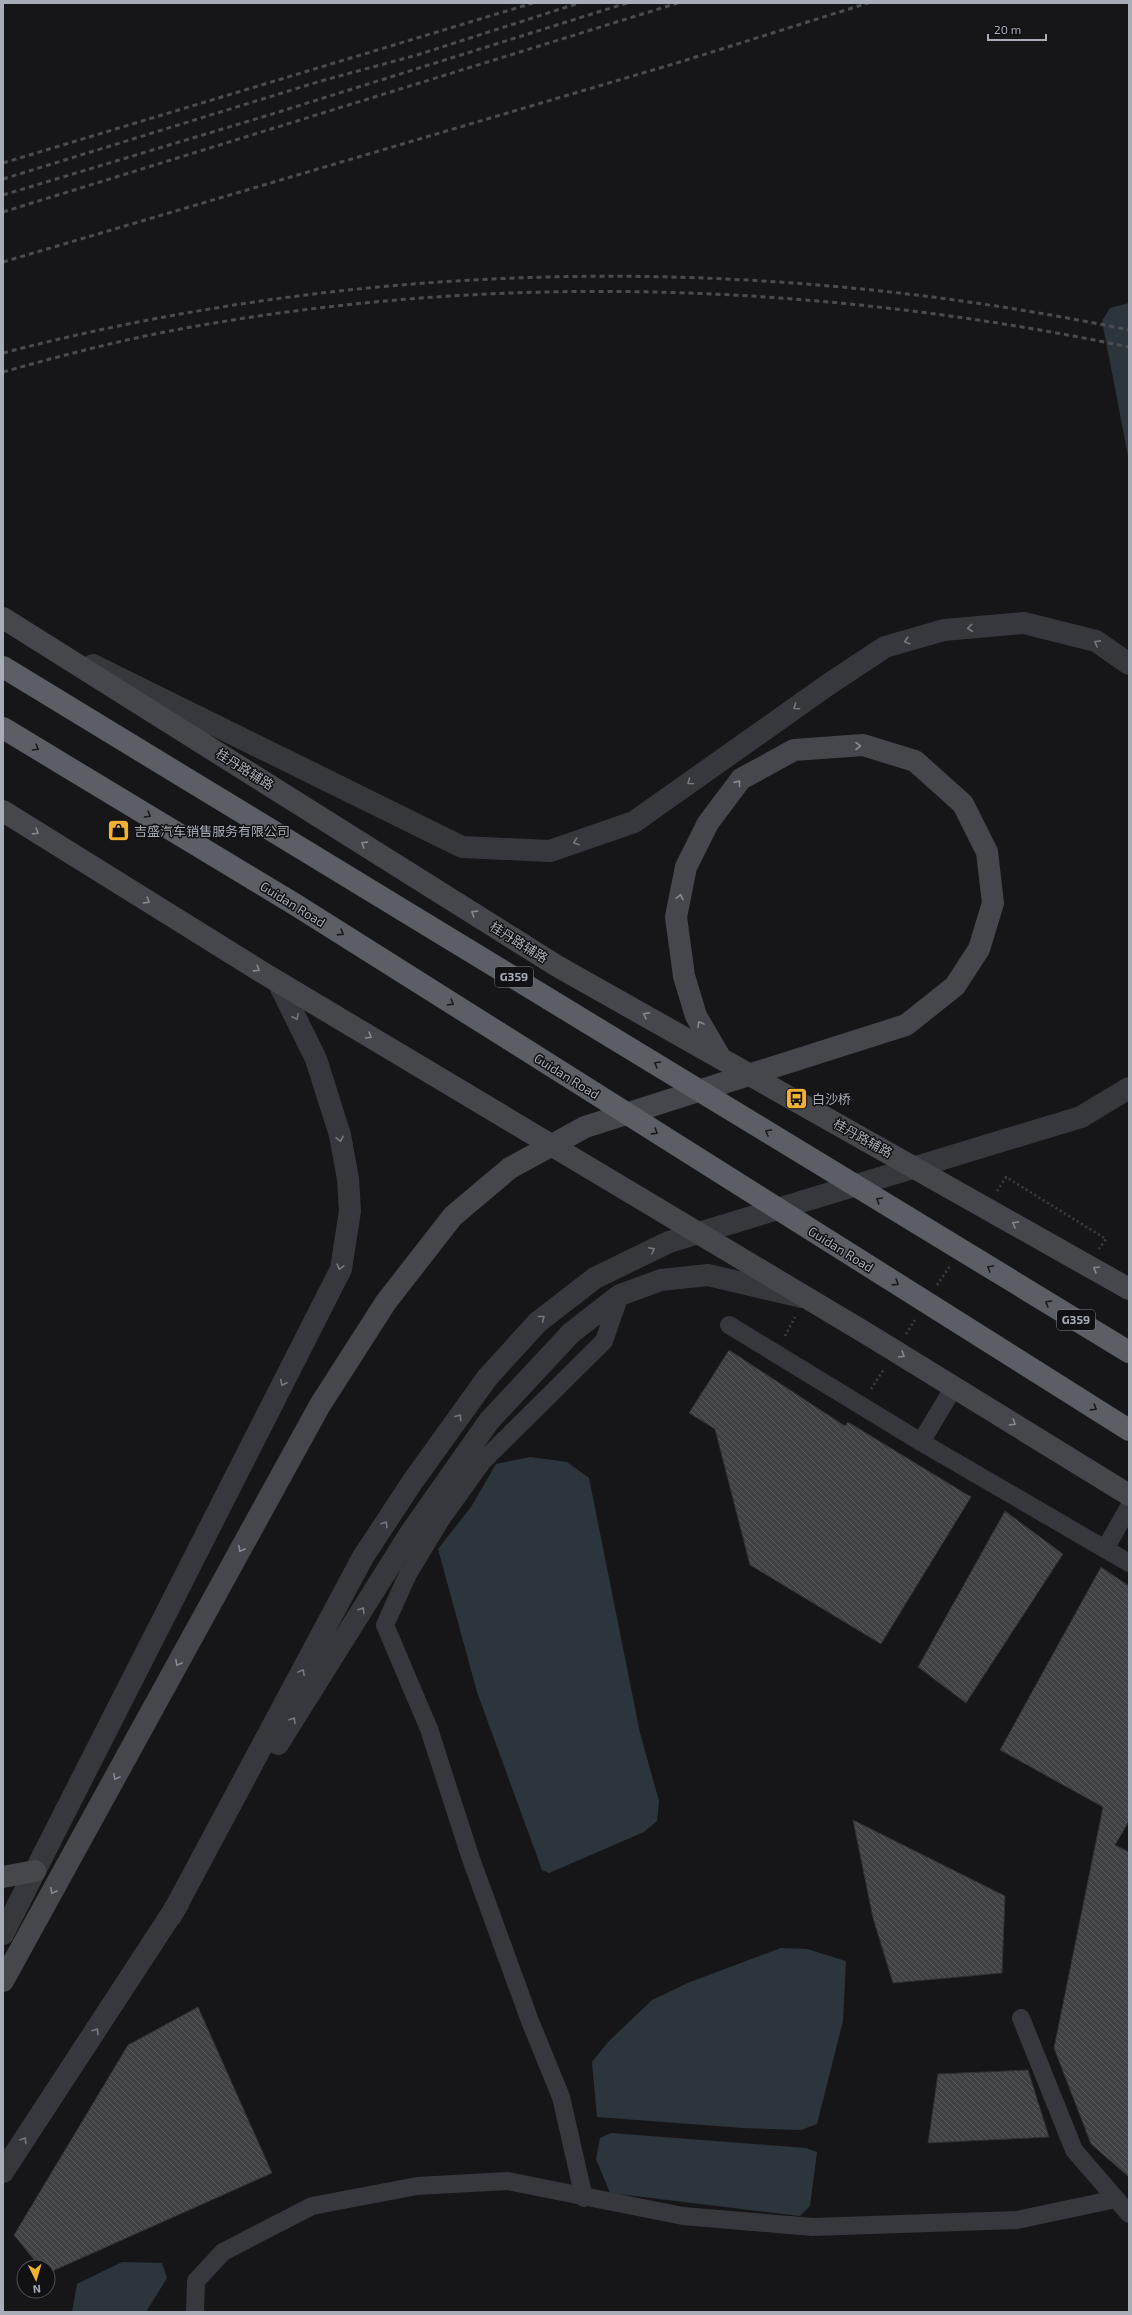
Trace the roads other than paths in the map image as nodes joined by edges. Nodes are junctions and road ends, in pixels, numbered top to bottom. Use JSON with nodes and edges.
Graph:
{"nodes":[{"id":1,"x":3,"y":618,"type":"edge"},
{"id":2,"x":32,"y":635,"type":"junction"},
{"id":3,"x":1129,"y":664,"type":"edge"},
{"id":4,"x":3,"y":667,"type":"edge"},
{"id":5,"x":3,"y":728,"type":"edge"},
{"id":6,"x":3,"y":811,"type":"edge"},
{"id":7,"x":278,"y":982,"type":"junction"},
{"id":8,"x":720,"y":1057,"type":"junction"},
{"id":9,"x":1129,"y":1088,"type":"edge"},
{"id":10,"x":1129,"y":1289,"type":"edge"},
{"id":11,"x":620,"y":1295,"type":"junction"},
{"id":12,"x":807,"y":1298,"type":"junction"},
{"id":13,"x":729,"y":1325,"type":"dead end"},
{"id":14,"x":1129,"y":1352,"type":"edge"},
{"id":15,"x":954,"y":1387,"type":"junction"},
{"id":16,"x":1129,"y":1430,"type":"edge"},
{"id":17,"x":921,"y":1442,"type":"junction"},
{"id":18,"x":1129,"y":1495,"type":"edge"},
{"id":19,"x":1129,"y":1507,"type":"edge"},
{"id":20,"x":1105,"y":1549,"type":"junction"},
{"id":21,"x":1129,"y":1563,"type":"edge"},
{"id":22,"x":35,"y":1871,"type":"junction"},
{"id":23,"x":3,"y":1877,"type":"edge"},
{"id":24,"x":171,"y":1916,"type":"junction"},
{"id":25,"x":3,"y":1934,"type":"edge"},
{"id":26,"x":3,"y":1981,"type":"edge"},
{"id":27,"x":1021,"y":2018,"type":"dead end"},
{"id":28,"x":3,"y":2172,"type":"edge"},
{"id":29,"x":584,"y":2198,"type":"junction"},
{"id":30,"x":1116,"y":2199,"type":"junction"},
{"id":31,"x":1129,"y":2214,"type":"edge"},
{"id":32,"x":195,"y":2312,"type":"edge"}],
"edges":[{"from":1,"to":2,"type":"main road","name":"桂丹路辅路"},
{"from":3,"to":2,"type":"street","one_way":true},
{"from":8,"to":2,"type":"main road","name":"桂丹路辅路","one_way":true},
{"from":14,"to":4,"type":"highway","number":"G359","one_way":true},
{"from":5,"to":16,"type":"highway","name":"Guidan Road","one_way":true},
{"from":6,"to":7,"type":"main road","one_way":true},
{"from":7,"to":12,"type":"main road","one_way":true},
{"from":7,"to":22,"type":"street","one_way":true},
{"from":10,"to":8,"type":"main road","name":"桂丹路辅路","one_way":true},
{"from":8,"to":26,"type":"main road","one_way":true},
{"from":24,"to":9,"type":"street","one_way":true},
{"from":11,"to":12,"type":"street"},
{"from":24,"to":11,"type":"street","one_way":true},
{"from":11,"to":29,"type":"street"},
{"from":12,"to":15,"type":"main road","one_way":true},
{"from":13,"to":17,"type":"street"},
{"from":15,"to":17,"type":"street"},
{"from":15,"to":18,"type":"main road","one_way":true},
{"from":17,"to":20,"type":"street"},
{"from":19,"to":20,"type":"street"},
{"from":20,"to":21,"type":"street"},
{"from":22,"to":23,"type":"main road"},
{"from":22,"to":25,"type":"street"},
{"from":28,"to":24,"type":"street","one_way":true},
{"from":27,"to":30,"type":"street"},
{"from":29,"to":30,"type":"street"},
{"from":29,"to":32,"type":"street"},
{"from":30,"to":31,"type":"street"}]}
